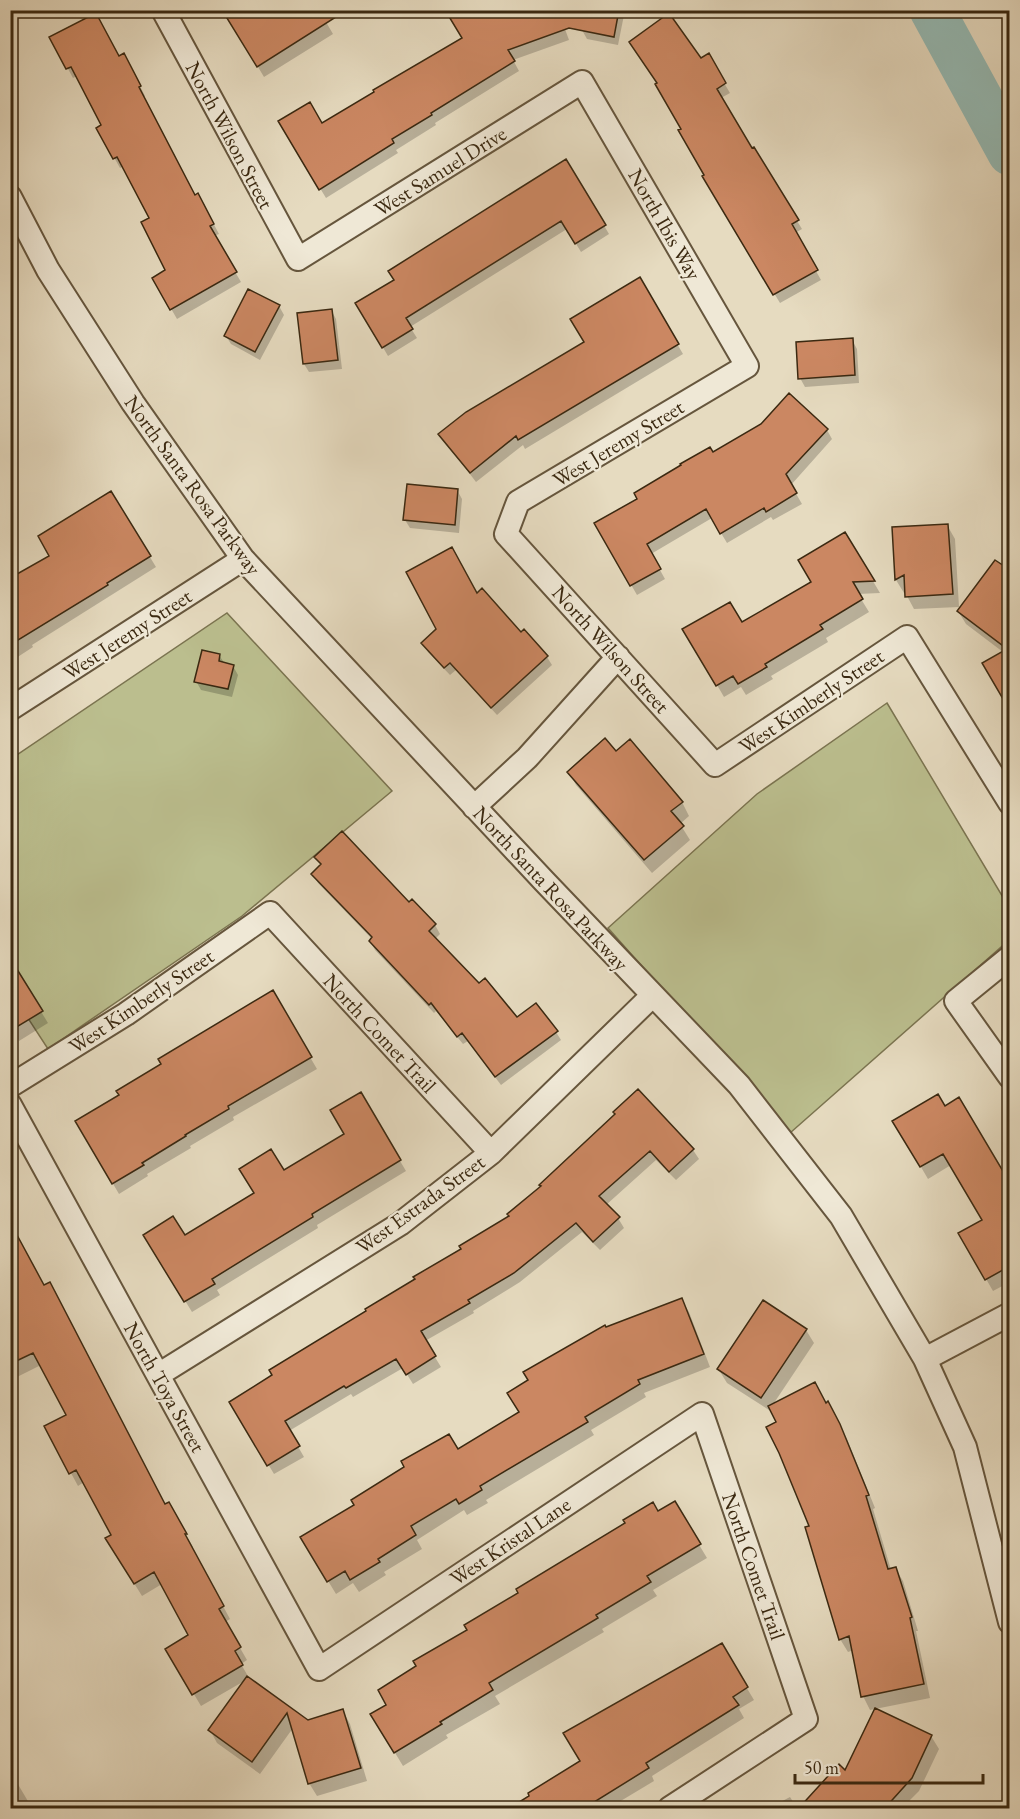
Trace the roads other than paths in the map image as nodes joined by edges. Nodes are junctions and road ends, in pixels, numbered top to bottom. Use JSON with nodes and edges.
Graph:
{"nodes":[{"id":1,"x":163,"y":10,"type":"edge"},
{"id":2,"x":582,"y":82,"type":"joint"},
{"id":3,"x":10,"y":196,"type":"edge"},
{"id":4,"x":298,"y":259,"type":"joint"},
{"id":5,"x":747,"y":366,"type":"joint"},
{"id":6,"x":506,"y":534,"type":"joint"},
{"id":7,"x":243,"y":559,"type":"junction"},
{"id":8,"x":618,"y":657,"type":"junction"},
{"id":9,"x":10,"y":709,"type":"edge"},
{"id":10,"x":715,"y":765,"type":"joint"},
{"id":11,"x":1010,"y":803,"type":"edge"},
{"id":12,"x":474,"y":807,"type":"junction"},
{"id":13,"x":270,"y":913,"type":"joint"},
{"id":14,"x":1010,"y":957,"type":"edge"},
{"id":15,"x":652,"y":996,"type":"junction"},
{"id":16,"x":1010,"y":1077,"type":"edge"},
{"id":17,"x":10,"y":1086,"type":"edge"},
{"id":18,"x":10,"y":1105,"type":"edge"},
{"id":19,"x":491,"y":1153,"type":"junction"},
{"id":20,"x":1010,"y":1314,"type":"edge"},
{"id":21,"x":925,"y":1359,"type":"junction"},
{"id":22,"x":158,"y":1375,"type":"junction"},
{"id":23,"x":702,"y":1414,"type":"joint"},
{"id":24,"x":1010,"y":1622,"type":"edge"},
{"id":25,"x":319,"y":1669,"type":"joint"},
{"id":26,"x":670,"y":1809,"type":"edge"}],
"edges":[{"from":1,"to":4,"type":"street","name":"North Wilson Street"},
{"from":2,"to":4,"type":"street","name":"West Samuel Drive"},
{"from":2,"to":5,"type":"street","name":"North Ibis Way"},
{"from":3,"to":7,"type":"street","name":"North Santa Rosa Parkway"},
{"from":5,"to":6,"type":"street","name":"West Jeremy Street"},
{"from":6,"to":8,"type":"street","name":"North Wilson Street"},
{"from":7,"to":9,"type":"street","name":"West Jeremy Street"},
{"from":7,"to":12,"type":"street","name":"North Santa Rosa Parkway"},
{"from":8,"to":10,"type":"street","name":"North Wilson Street"},
{"from":8,"to":12,"type":"street"},
{"from":10,"to":11,"type":"street","name":"West Kimberly Street"},
{"from":12,"to":15,"type":"street","name":"North Santa Rosa Parkway"},
{"from":13,"to":17,"type":"street","name":"West Kimberly Street"},
{"from":13,"to":19,"type":"street","name":"North Comet Trail"},
{"from":14,"to":16,"type":"street"},
{"from":15,"to":19,"type":"street","name":"West Estrada Street"},
{"from":15,"to":21,"type":"street","name":"North Santa Rosa Parkway"},
{"from":18,"to":22,"type":"street","name":"North Toya Street"},
{"from":19,"to":22,"type":"street","name":"West Estrada Street"},
{"from":20,"to":21,"type":"street"},
{"from":21,"to":24,"type":"street","name":"North Santa Rosa Parkway"},
{"from":22,"to":25,"type":"street","name":"North Toya Street"},
{"from":23,"to":25,"type":"street","name":"West Kristal Lane"},
{"from":23,"to":26,"type":"street","name":"North Comet Trail"}]}
